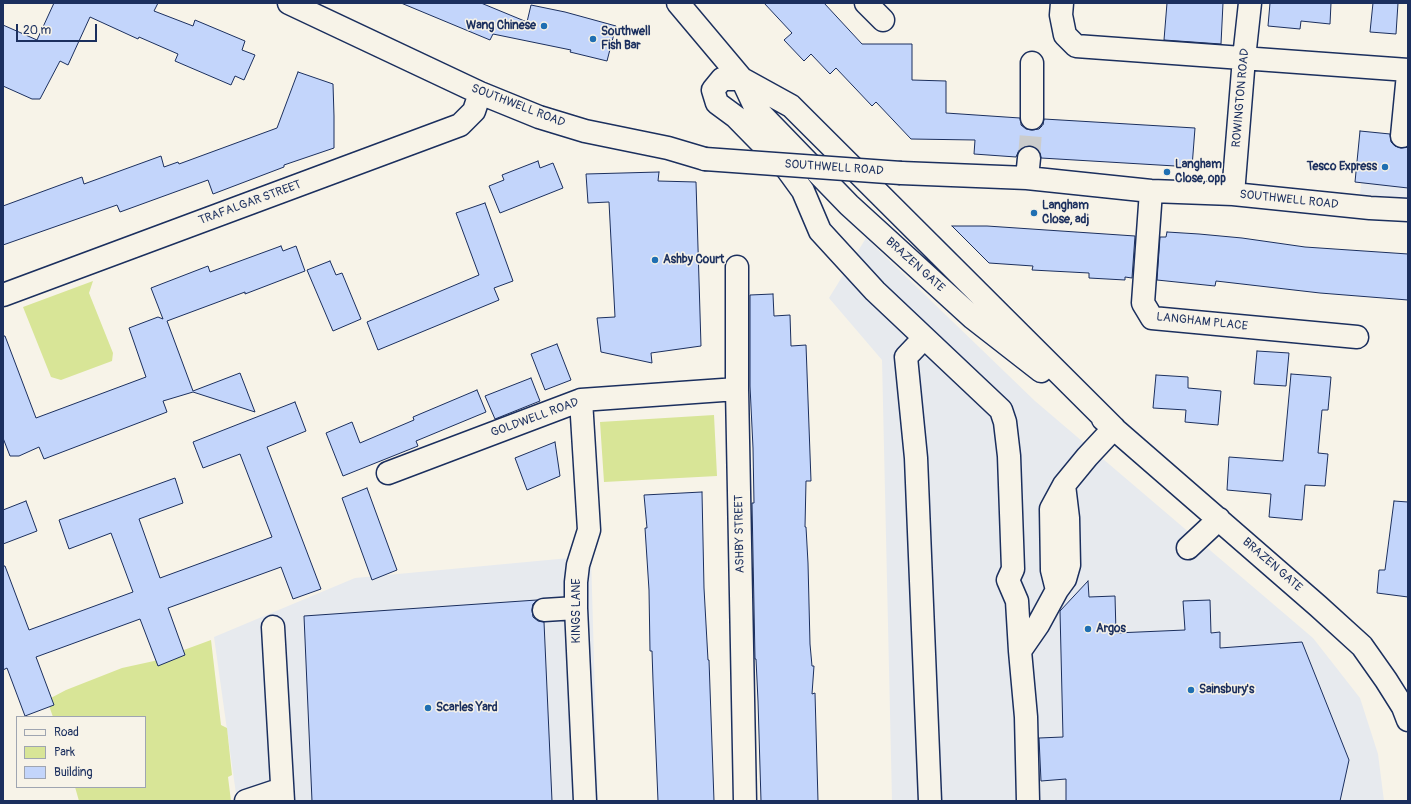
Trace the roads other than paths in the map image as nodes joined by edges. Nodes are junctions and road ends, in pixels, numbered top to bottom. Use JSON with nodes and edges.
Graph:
{"nodes":[{"id":1,"x":289,"y":3,"type":"edge"},
{"id":2,"x":678,"y":3,"type":"edge"},
{"id":3,"x":866,"y":3,"type":"edge"},
{"id":4,"x":1062,"y":3,"type":"edge"},
{"id":5,"x":1250,"y":3,"type":"edge"},
{"id":6,"x":883,"y":20,"type":"dead end"},
{"id":7,"x":1244,"y":58,"type":"junction"},
{"id":8,"x":1032,"y":63,"type":"dead end"},
{"id":9,"x":1408,"y":70,"type":"edge"},
{"id":10,"x":1408,"y":74,"type":"edge"},
{"id":11,"x":742,"y":78,"type":"junction"},
{"id":12,"x":480,"y":93,"type":"junction"},
{"id":13,"x":1032,"y":118,"type":"tunnel mouth"},
{"id":14,"x":1402,"y":136,"type":"dead end"},
{"id":15,"x":1150,"y":192,"type":"junction"},
{"id":16,"x":1233,"y":194,"type":"junction"},
{"id":17,"x":1408,"y":210,"type":"edge"},
{"id":18,"x":737,"y":267,"type":"dead end"},
{"id":19,"x":3,"y":295,"type":"edge"},
{"id":20,"x":1357,"y":337,"type":"dead end"},
{"id":21,"x":924,"y":338,"type":"junction"},
{"id":22,"x":737,"y":389,"type":"junction"},
{"id":23,"x":581,"y":400,"type":"junction"},
{"id":24,"x":1114,"y":428,"type":"junction"},
{"id":25,"x":388,"y":473,"type":"dead end"},
{"id":26,"x":1219,"y":519,"type":"junction"},
{"id":27,"x":1188,"y":548,"type":"dead end"},
{"id":28,"x":576,"y":608,"type":"junction"},
{"id":29,"x":544,"y":610,"type":"dead end"},
{"id":30,"x":273,"y":627,"type":"dead end"},
{"id":31,"x":1020,"y":651,"type":"junction"},
{"id":32,"x":1406,"y":710,"type":"edge"},
{"id":33,"x":283,"y":795,"type":"edge"},
{"id":34,"x":246,"y":801,"type":"edge"},
{"id":35,"x":584,"y":801,"type":"edge"},
{"id":36,"x":744,"y":801,"type":"edge"},
{"id":37,"x":930,"y":801,"type":"edge"},
{"id":38,"x":1028,"y":801,"type":"edge"}],
"edges":[{"from":1,"to":12,"type":"street","name":"SOUTHWELL ROAD"},
{"from":2,"to":11,"type":"street","name":"BRAZEN GATE"},
{"from":3,"to":6,"type":"street"},
{"from":4,"to":7,"type":"street"},
{"from":5,"to":7,"type":"street","name":"ROWINGTON ROAD"},
{"from":7,"to":9,"type":"street"},
{"from":7,"to":16,"type":"street","name":"ROWINGTON ROAD"},
{"from":8,"to":13,"type":"street"},
{"from":10,"to":14,"type":"street"},
{"from":11,"to":21,"type":"street"},
{"from":11,"to":24,"type":"street","name":"BRAZEN GATE"},
{"from":11,"to":24,"type":"street","name":"BRAZEN GATE"},
{"from":12,"to":15,"type":"street","name":"SOUTHWELL ROAD","bridge":true},
{"from":12,"to":19,"type":"street","name":"TRAFALGAR STREET"},
{"from":15,"to":16,"type":"street","name":"SOUTHWELL ROAD"},
{"from":15,"to":20,"type":"street","name":"LANGHAM PLACE"},
{"from":16,"to":17,"type":"street","name":"SOUTHWELL ROAD"},
{"from":18,"to":22,"type":"street","name":"ASHBY STREET"},
{"from":21,"to":31,"type":"street"},
{"from":21,"to":37,"type":"street"},
{"from":22,"to":23,"type":"street","name":"GOLDWELL ROAD"},
{"from":22,"to":36,"type":"street","name":"ASHBY STREET"},
{"from":23,"to":25,"type":"street","name":"GOLDWELL ROAD"},
{"from":23,"to":28,"type":"street","name":"KINGS LANE"},
{"from":24,"to":26,"type":"street","name":"BRAZEN GATE"},
{"from":24,"to":31,"type":"street"},
{"from":26,"to":27,"type":"street"},
{"from":26,"to":32,"type":"street","name":"BRAZEN GATE"},
{"from":28,"to":29,"type":"street"},
{"from":28,"to":35,"type":"street","name":"KINGS LANE"},
{"from":30,"to":33,"type":"street"},
{"from":31,"to":38,"type":"street"},
{"from":33,"to":34,"type":"street"}]}
